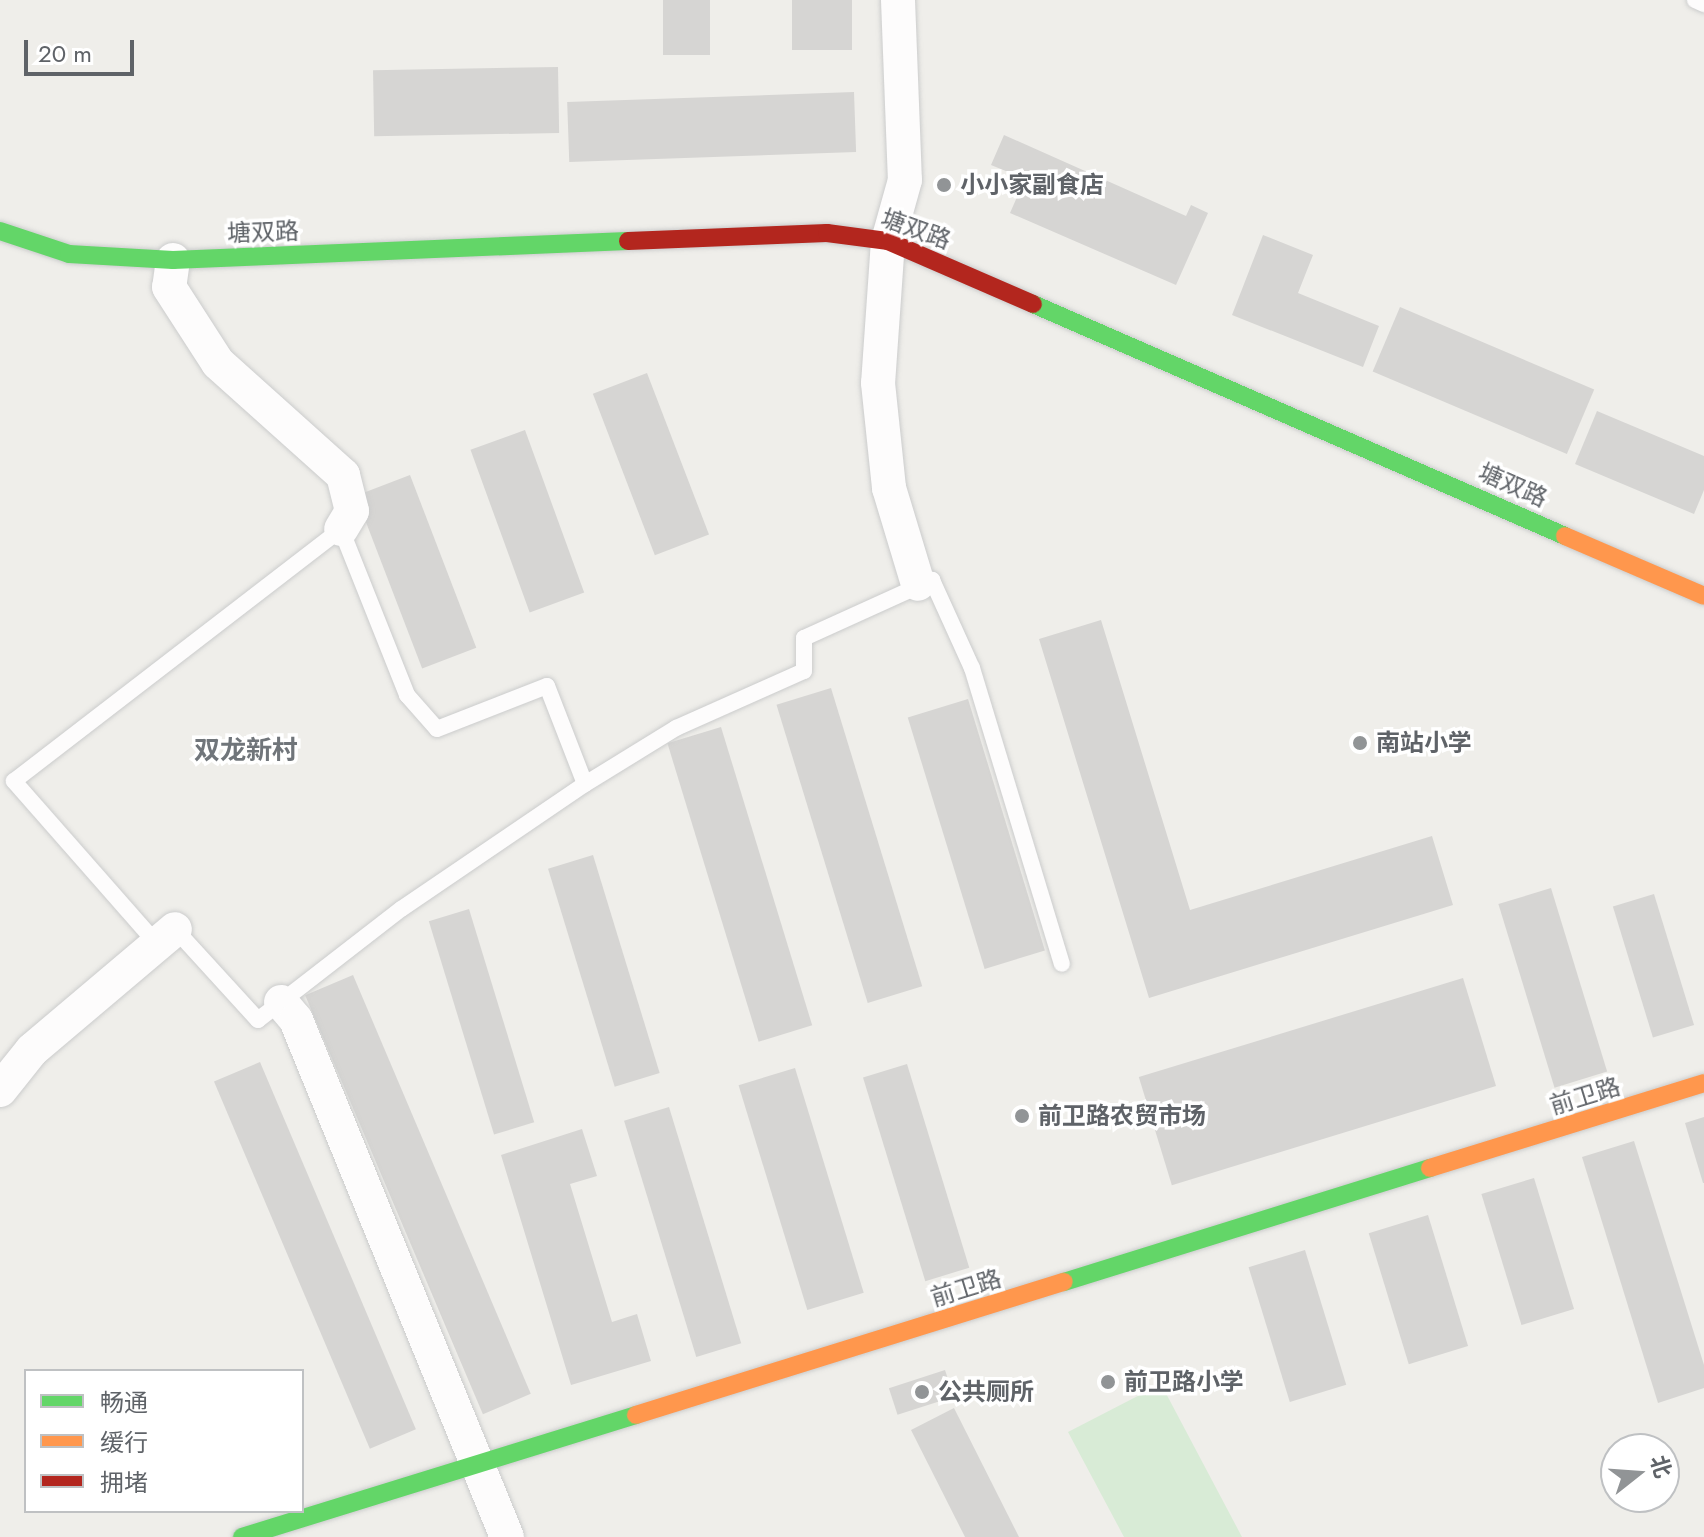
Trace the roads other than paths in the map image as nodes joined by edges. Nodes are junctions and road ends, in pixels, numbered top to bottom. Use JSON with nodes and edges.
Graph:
{"nodes":[{"id":1,"x":898,"y":0,"type":"edge"},
{"id":2,"x":1695,"y":0,"type":"edge"},
{"id":3,"x":1704,"y":4,"type":"edge"},
{"id":4,"x":0,"y":231,"type":"edge"},
{"id":5,"x":888,"y":241,"type":"junction"},
{"id":6,"x":173,"y":260,"type":"junction"},
{"id":7,"x":341,"y":529,"type":"junction"},
{"id":8,"x":918,"y":584,"type":"junction"},
{"id":9,"x":1704,"y":596,"type":"edge"},
{"id":10,"x":585,"y":784,"type":"junction"},
{"id":11,"x":166,"y":936,"type":"junction"},
{"id":12,"x":1062,"y":964,"type":"dead end"},
{"id":13,"x":281,"y":1002,"type":"junction"},
{"id":14,"x":1704,"y":1083,"type":"edge"},
{"id":15,"x":0,"y":1090,"type":"edge"},
{"id":16,"x":476,"y":1461,"type":"junction"},
{"id":17,"x":242,"y":1537,"type":"edge"},
{"id":18,"x":507,"y":1537,"type":"edge"}],
"edges":[{"from":1,"to":5,"type":"street"},
{"from":2,"to":3,"type":"lane"},
{"from":4,"to":6,"type":"street","name":"塘双路"},
{"from":5,"to":6,"type":"street","name":"塘双路"},
{"from":5,"to":8,"type":"street"},
{"from":5,"to":9,"type":"street","name":"塘双路"},
{"from":6,"to":7,"type":"street"},
{"from":7,"to":10,"type":"lane"},
{"from":7,"to":11,"type":"lane"},
{"from":8,"to":10,"type":"lane"},
{"from":8,"to":12,"type":"lane"},
{"from":10,"to":13,"type":"lane"},
{"from":11,"to":13,"type":"lane"},
{"from":11,"to":15,"type":"street"},
{"from":13,"to":16,"type":"street"},
{"from":14,"to":16,"type":"street","name":"前卫路"},
{"from":16,"to":17,"type":"street","name":"前卫路"},
{"from":16,"to":18,"type":"street"}]}
